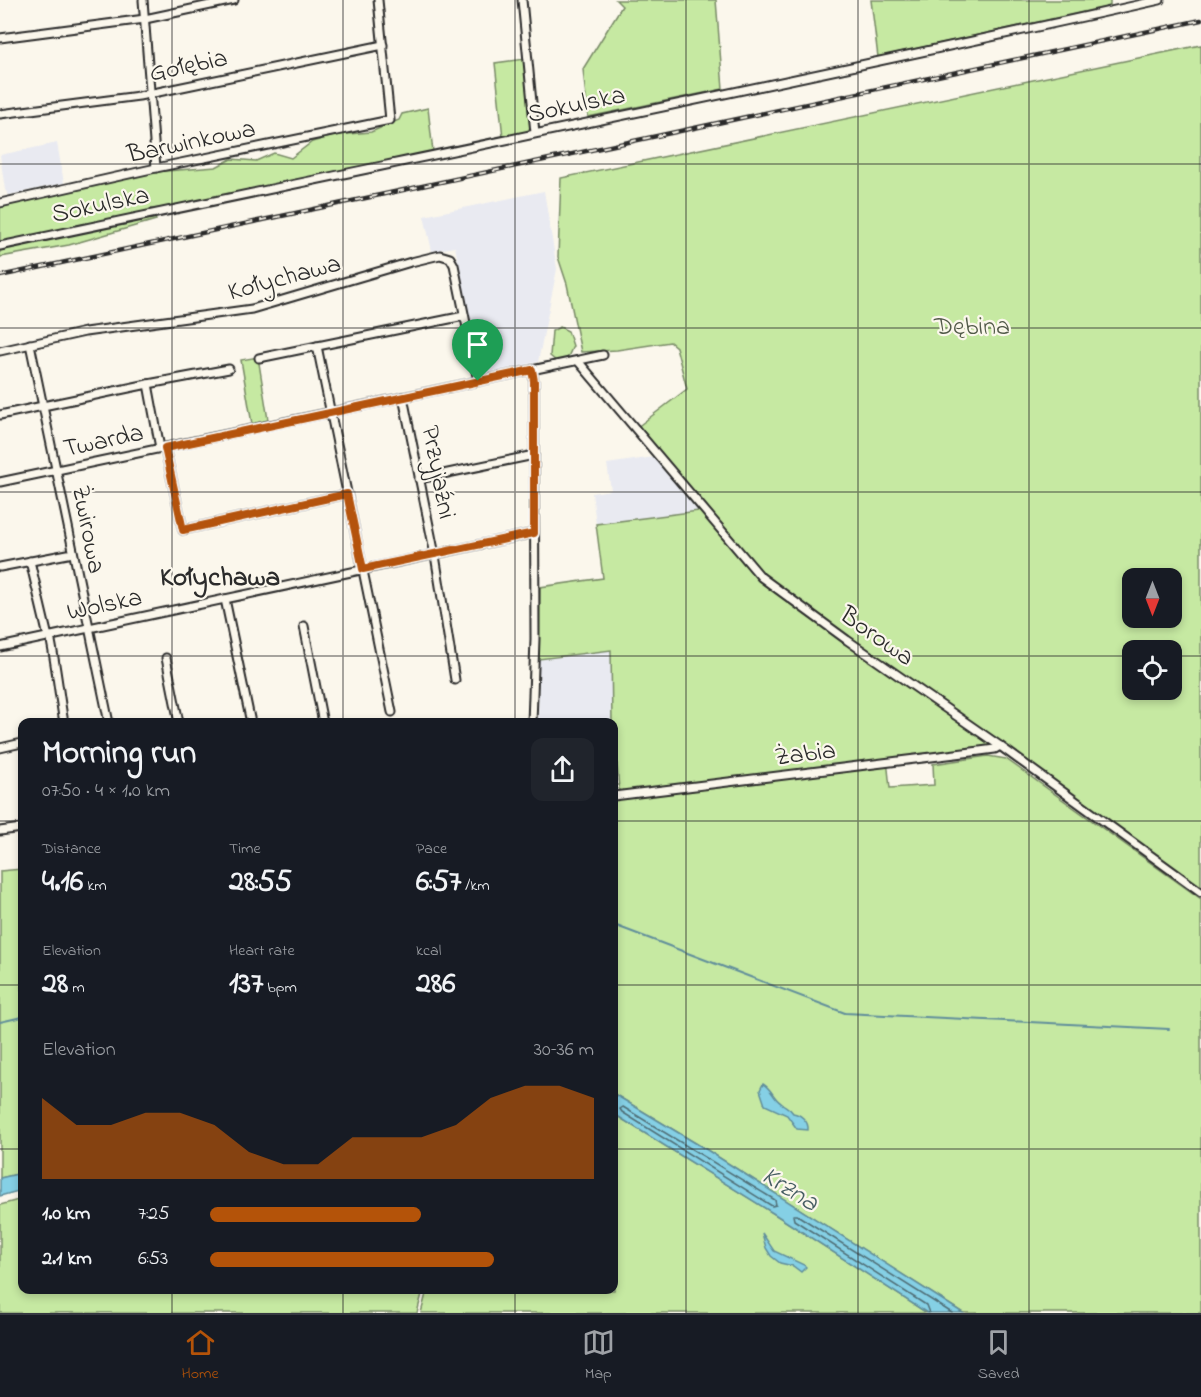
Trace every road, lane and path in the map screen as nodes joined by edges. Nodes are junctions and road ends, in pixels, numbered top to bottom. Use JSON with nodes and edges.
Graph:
{"nodes":[{"id":1,"x":143,"y":0,"type":"edge"},
{"id":2,"x":234,"y":0,"type":"edge"},
{"id":3,"x":378,"y":0,"type":"edge"},
{"id":4,"x":522,"y":0,"type":"edge"},
{"id":5,"x":1160,"y":0,"type":"edge"},
{"id":6,"x":145,"y":19,"type":"junction"},
{"id":7,"x":0,"y":38,"type":"edge"},
{"id":8,"x":383,"y":45,"type":"junction"},
{"id":9,"x":150,"y":94,"type":"junction"},
{"id":10,"x":0,"y":114,"type":"edge"},
{"id":11,"x":535,"y":133,"type":"junction"},
{"id":12,"x":156,"y":168,"type":"junction"},
{"id":13,"x":0,"y":203,"type":"edge"},
{"id":14,"x":0,"y":246,"type":"edge"},
{"id":15,"x":465,"y":316,"type":"junction"},
{"id":16,"x":30,"y":344,"type":"junction"},
{"id":17,"x":317,"y":346,"type":"junction"},
{"id":18,"x":0,"y":351,"type":"edge"},
{"id":19,"x":603,"y":355,"type":"dead end"},
{"id":20,"x":259,"y":358,"type":"dead end"},
{"id":21,"x":578,"y":361,"type":"junction"},
{"id":22,"x":229,"y":369,"type":"dead end"},
{"id":23,"x":532,"y":370,"type":"junction"},
{"id":24,"x":478,"y":381,"type":"junction"},
{"id":25,"x":148,"y":384,"type":"junction"},
{"id":26,"x":403,"y":397,"type":"junction"},
{"id":27,"x":44,"y":406,"type":"junction"},
{"id":28,"x":331,"y":412,"type":"junction"},
{"id":29,"x":0,"y":415,"type":"edge"},
{"id":30,"x":162,"y":448,"type":"junction"},
{"id":31,"x":534,"y":455,"type":"junction"},
{"id":32,"x":56,"y":470,"type":"junction"},
{"id":33,"x":418,"y":479,"type":"junction"},
{"id":34,"x":0,"y":482,"type":"edge"},
{"id":35,"x":347,"y":494,"type":"junction"},
{"id":36,"x":534,"y":533,"type":"junction"},
{"id":37,"x":73,"y":553,"type":"junction"},
{"id":38,"x":435,"y":555,"type":"junction"},
{"id":39,"x":30,"y":561,"type":"junction"},
{"id":40,"x":0,"y":567,"type":"edge"},
{"id":41,"x":363,"y":569,"type":"junction"},
{"id":42,"x":225,"y":599,"type":"junction"},
{"id":43,"x":304,"y":626,"type":"dead end"},
{"id":44,"x":89,"y":628,"type":"junction"},
{"id":45,"x":49,"y":636,"type":"junction"},
{"id":46,"x":0,"y":647,"type":"edge"},
{"id":47,"x":166,"y":658,"type":"dead end"},
{"id":48,"x":455,"y":680,"type":"dead end"},
{"id":49,"x":392,"y":712,"type":"dead end"},
{"id":50,"x":63,"y":718,"type":"edge"},
{"id":51,"x":106,"y":718,"type":"edge"},
{"id":52,"x":178,"y":718,"type":"edge"},
{"id":53,"x":250,"y":718,"type":"edge"},
{"id":54,"x":322,"y":718,"type":"edge"},
{"id":55,"x":532,"y":718,"type":"edge"},
{"id":56,"x":18,"y":744,"type":"edge"},
{"id":57,"x":1000,"y":746,"type":"junction"},
{"id":58,"x":0,"y":748,"type":"edge"},
{"id":59,"x":618,"y":796,"type":"edge"},
{"id":60,"x":18,"y":829,"type":"edge"},
{"id":61,"x":0,"y":831,"type":"edge"},
{"id":62,"x":1201,"y":892,"type":"edge"}],
"edges":[{"from":1,"to":6,"type":"street"},
{"from":2,"to":6,"type":"street"},
{"from":3,"to":8,"type":"street"},
{"from":4,"to":11,"type":"street"},
{"from":5,"to":11,"type":"street","name":"Sokulska"},
{"from":6,"to":7,"type":"street"},
{"from":6,"to":9,"type":"street"},
{"from":8,"to":9,"type":"street","name":"Gołębia"},
{"from":8,"to":12,"type":"street","name":"Barwinkowa"},
{"from":9,"to":10,"type":"street","name":"Gołębia"},
{"from":9,"to":12,"type":"street"},
{"from":11,"to":14,"type":"street","name":"Sokulska"},
{"from":12,"to":13,"type":"street","name":"Barwinkowa"},
{"from":15,"to":16,"type":"street","name":"Kołychawa"},
{"from":15,"to":17,"type":"street"},
{"from":15,"to":24,"type":"street","name":"Kołychawa"},
{"from":16,"to":18,"type":"street","name":"Kołychawa"},
{"from":16,"to":27,"type":"street","name":"Żwirowa"},
{"from":17,"to":20,"type":"street"},
{"from":17,"to":28,"type":"street"},
{"from":19,"to":21,"type":"street","name":"Twarda"},
{"from":21,"to":23,"type":"street","name":"Twarda"},
{"from":21,"to":57,"type":"street","name":"Borowa"},
{"from":22,"to":25,"type":"street"},
{"from":23,"to":24,"type":"street","name":"Twarda"},
{"from":23,"to":31,"type":"street"},
{"from":24,"to":26,"type":"street","name":"Twarda"},
{"from":25,"to":27,"type":"street"},
{"from":25,"to":30,"type":"street"},
{"from":26,"to":28,"type":"street","name":"Twarda"},
{"from":26,"to":33,"type":"street","name":"Przyjaźni"},
{"from":27,"to":29,"type":"street"},
{"from":27,"to":32,"type":"street","name":"Żwirowa"},
{"from":28,"to":30,"type":"street","name":"Twarda"},
{"from":28,"to":35,"type":"street"},
{"from":30,"to":32,"type":"street","name":"Twarda"},
{"from":30,"to":35,"type":"street"},
{"from":31,"to":33,"type":"street"},
{"from":31,"to":36,"type":"street"},
{"from":32,"to":34,"type":"street","name":"Twarda"},
{"from":32,"to":37,"type":"street","name":"Żwirowa"},
{"from":33,"to":38,"type":"street","name":"Przyjaźni"},
{"from":35,"to":41,"type":"street"},
{"from":36,"to":38,"type":"street","name":"Wolska"},
{"from":36,"to":55,"type":"street"},
{"from":37,"to":39,"type":"street"},
{"from":37,"to":44,"type":"street","name":"Żwirowa"},
{"from":38,"to":41,"type":"street","name":"Wolska"},
{"from":38,"to":48,"type":"street","name":"Przyjaźni"},
{"from":39,"to":40,"type":"street"},
{"from":39,"to":45,"type":"street"},
{"from":41,"to":42,"type":"street","name":"Wolska"},
{"from":41,"to":49,"type":"street"},
{"from":42,"to":44,"type":"street","name":"Wolska"},
{"from":42,"to":53,"type":"street"},
{"from":43,"to":54,"type":"street"},
{"from":44,"to":45,"type":"street","name":"Wolska"},
{"from":44,"to":51,"type":"street","name":"Żwirowa"},
{"from":45,"to":46,"type":"street","name":"Wolska"},
{"from":45,"to":50,"type":"street"},
{"from":47,"to":52,"type":"street"},
{"from":56,"to":58,"type":"street"},
{"from":57,"to":59,"type":"street","name":"Żabia"},
{"from":57,"to":62,"type":"street","name":"Borowa"},
{"from":60,"to":61,"type":"street"}]}
